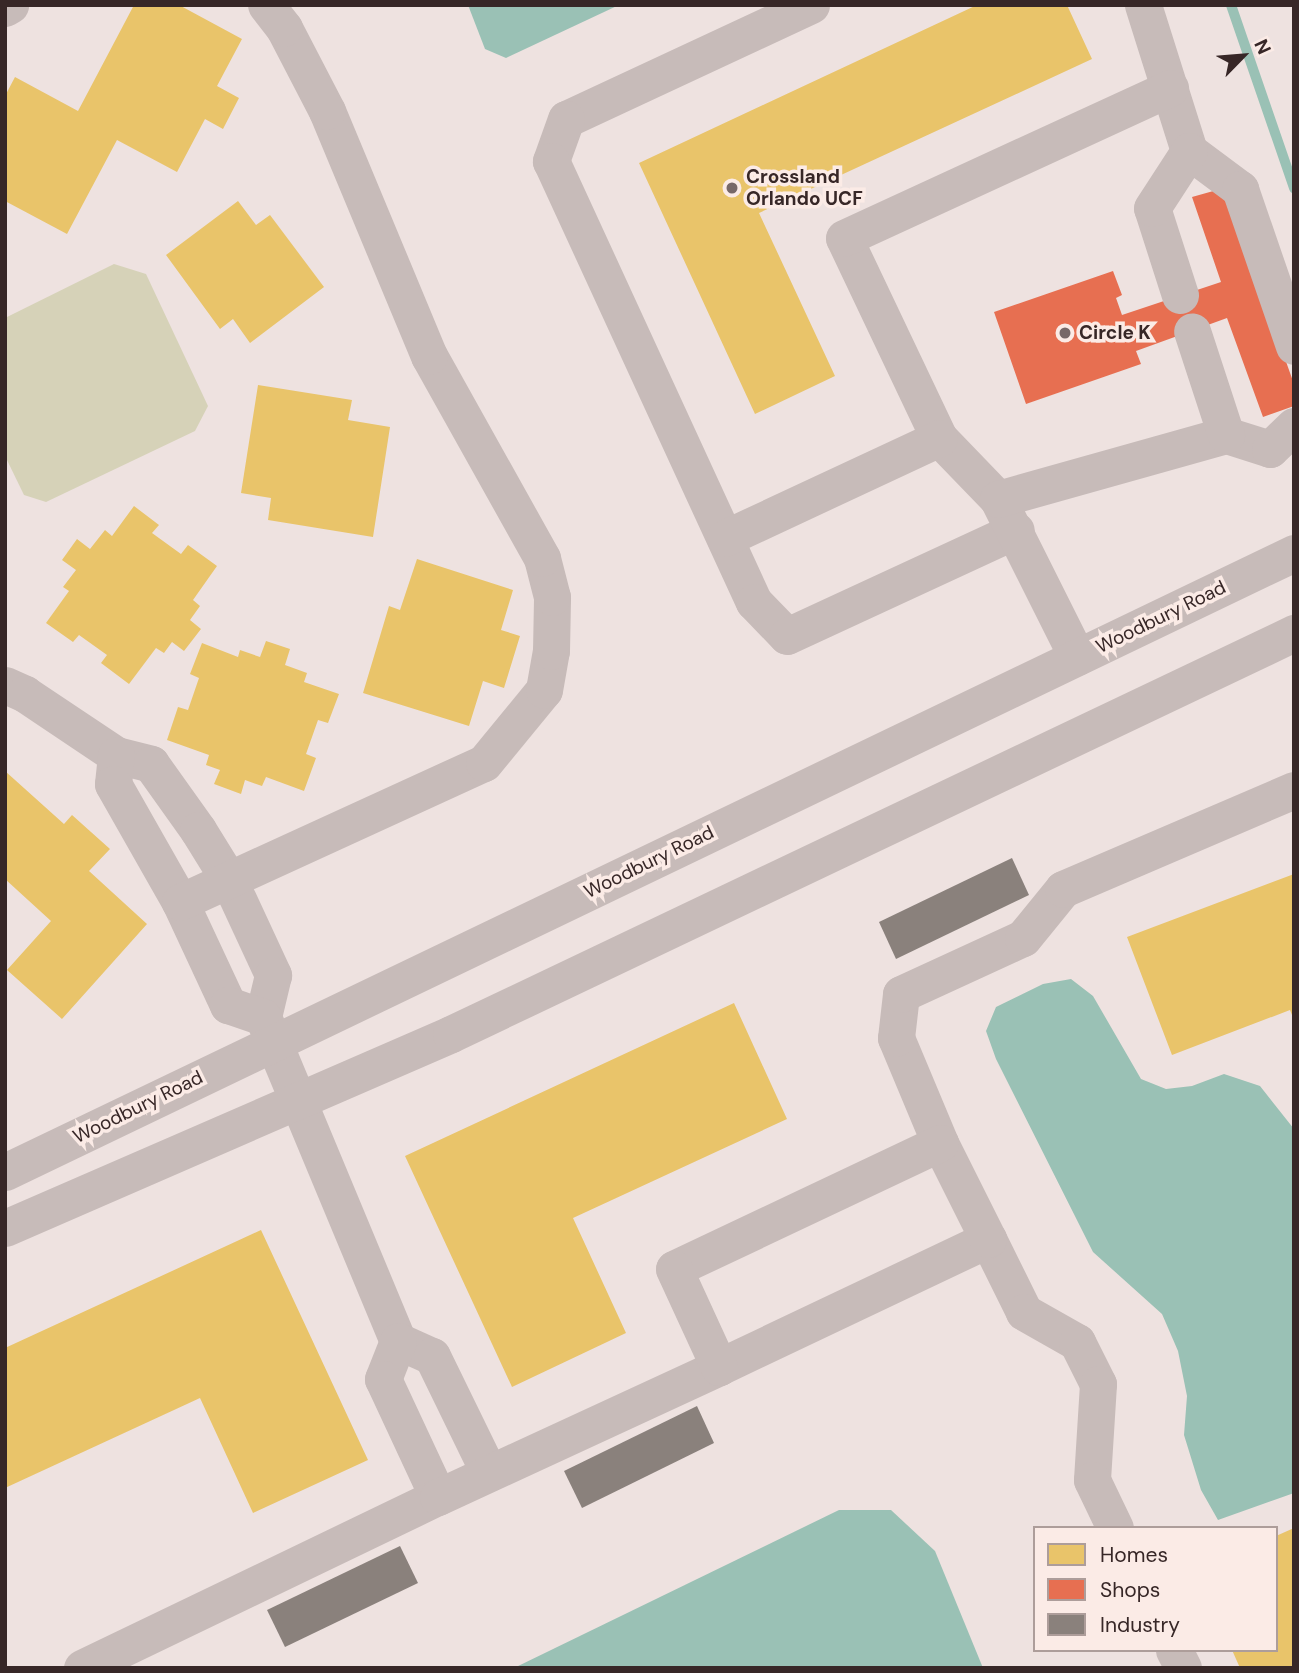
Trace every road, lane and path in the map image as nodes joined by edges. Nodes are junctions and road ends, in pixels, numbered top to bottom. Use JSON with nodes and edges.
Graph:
{"nodes":[{"id":1,"x":266,"y":5,"type":"edge"},
{"id":2,"x":811,"y":5,"type":"edge"},
{"id":3,"x":1143,"y":5,"type":"edge"},
{"id":4,"x":1170,"y":88,"type":"junction"},
{"id":5,"x":1189,"y":151,"type":"junction"},
{"id":6,"x":1180,"y":295,"type":"dead end"},
{"id":7,"x":1192,"y":331,"type":"dead end"},
{"id":8,"x":1294,"y":346,"type":"edge"},
{"id":9,"x":1294,"y":426,"type":"edge"},
{"id":10,"x":1226,"y":435,"type":"junction"},
{"id":11,"x":939,"y":438,"type":"junction"},
{"id":12,"x":1007,"y":514,"type":"junction"},
{"id":13,"x":725,"y":538,"type":"junction"},
{"id":14,"x":1294,"y":554,"type":"edge"},
{"id":15,"x":1294,"y":633,"type":"edge"},
{"id":16,"x":1077,"y":657,"type":"junction"},
{"id":17,"x":5,"y":685,"type":"edge"},
{"id":18,"x":116,"y":755,"type":"junction"},
{"id":19,"x":1294,"y":790,"type":"edge"},
{"id":20,"x":229,"y":880,"type":"junction"},
{"id":21,"x":180,"y":902,"type":"junction"},
{"id":22,"x":269,"y":1030,"type":"junction"},
{"id":23,"x":300,"y":1100,"type":"junction"},
{"id":24,"x":940,"y":1143,"type":"junction"},
{"id":25,"x":5,"y":1172,"type":"edge"},
{"id":26,"x":5,"y":1228,"type":"edge"},
{"id":27,"x":988,"y":1239,"type":"junction"},
{"id":28,"x":398,"y":1341,"type":"junction"},
{"id":29,"x":719,"y":1367,"type":"junction"},
{"id":30,"x":489,"y":1473,"type":"junction"},
{"id":31,"x":438,"y":1497,"type":"junction"},
{"id":32,"x":1114,"y":1526,"type":"edge"},
{"id":33,"x":1175,"y":1652,"type":"edge"},
{"id":34,"x":82,"y":1668,"type":"edge"},
{"id":35,"x":1183,"y":1668,"type":"edge"}],
"edges":[{"from":1,"to":20,"type":"street"},
{"from":2,"to":13,"type":"street"},
{"from":3,"to":4,"type":"street"},
{"from":4,"to":5,"type":"street"},
{"from":4,"to":11,"type":"street"},
{"from":5,"to":6,"type":"street"},
{"from":5,"to":8,"type":"street"},
{"from":7,"to":10,"type":"street"},
{"from":9,"to":10,"type":"street"},
{"from":10,"to":12,"type":"street"},
{"from":11,"to":12,"type":"street"},
{"from":11,"to":13,"type":"street"},
{"from":12,"to":13,"type":"street"},
{"from":12,"to":16,"type":"street"},
{"from":14,"to":16,"type":"street","name":"Woodbury Road"},
{"from":15,"to":23,"type":"street"},
{"from":16,"to":22,"type":"street","name":"Woodbury Road"},
{"from":17,"to":18,"type":"street"},
{"from":18,"to":20,"type":"street"},
{"from":18,"to":21,"type":"street"},
{"from":19,"to":24,"type":"street"},
{"from":20,"to":21,"type":"street"},
{"from":20,"to":22,"type":"street"},
{"from":21,"to":22,"type":"street"},
{"from":22,"to":23,"type":"street"},
{"from":22,"to":25,"type":"street","name":"Woodbury Road"},
{"from":23,"to":26,"type":"street"},
{"from":23,"to":28,"type":"street"},
{"from":24,"to":27,"type":"street"},
{"from":24,"to":29,"type":"street"},
{"from":27,"to":29,"type":"street"},
{"from":27,"to":32,"type":"street"},
{"from":28,"to":30,"type":"street"},
{"from":28,"to":31,"type":"street"},
{"from":29,"to":30,"type":"street"},
{"from":30,"to":31,"type":"street"},
{"from":31,"to":34,"type":"street"},
{"from":33,"to":35,"type":"street"}]}
